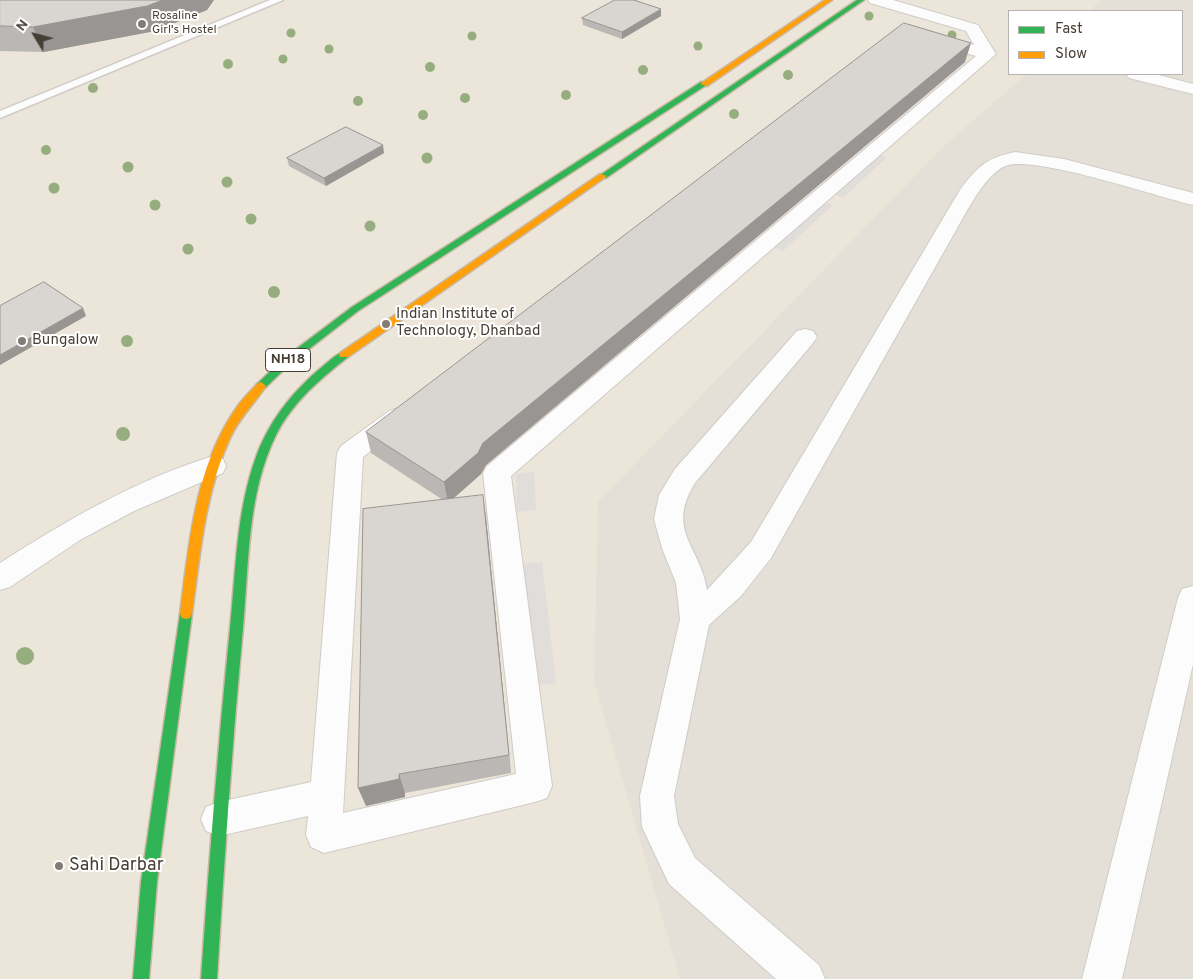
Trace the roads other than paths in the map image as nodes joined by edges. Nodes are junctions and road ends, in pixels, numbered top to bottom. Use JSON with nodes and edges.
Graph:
{"nodes":[{"id":1,"x":278,"y":0,"type":"edge"},
{"id":2,"x":829,"y":0,"type":"edge"},
{"id":3,"x":861,"y":0,"type":"edge"},
{"id":4,"x":876,"y":0,"type":"edge"},
{"id":5,"x":900,"y":30,"type":"edge"},
{"id":6,"x":988,"y":54,"type":"junction"},
{"id":7,"x":1139,"y":75,"type":"edge"},
{"id":8,"x":1193,"y":89,"type":"edge"},
{"id":9,"x":0,"y":115,"type":"edge"},
{"id":10,"x":1193,"y":199,"type":"edge"},
{"id":11,"x":805,"y":337,"type":"dead end"},
{"id":12,"x":413,"y":405,"type":"edge"},
{"id":13,"x":213,"y":466,"type":"junction"},
{"id":14,"x":0,"y":578,"type":"edge"},
{"id":15,"x":1193,"y":598,"type":"edge"},
{"id":16,"x":695,"y":619,"type":"junction"},
{"id":17,"x":327,"y":795,"type":"junction"},
{"id":18,"x":218,"y":819,"type":"junction"},
{"id":19,"x":141,"y":979,"type":"edge"},
{"id":20,"x":209,"y":979,"type":"edge"},
{"id":21,"x":805,"y":979,"type":"edge"},
{"id":22,"x":1102,"y":979,"type":"edge"}],
"edges":[{"from":1,"to":9,"type":"lane"},
{"from":2,"to":13,"type":"highway","number":"NH18"},
{"from":3,"to":18,"type":"highway","number":"NH18"},
{"from":4,"to":6,"type":"street"},
{"from":5,"to":6,"type":"street"},
{"from":6,"to":17,"type":"street"},
{"from":7,"to":8,"type":"street"},
{"from":10,"to":16,"type":"street"},
{"from":11,"to":16,"type":"street"},
{"from":12,"to":17,"type":"street"},
{"from":13,"to":14,"type":"street"},
{"from":13,"to":19,"type":"highway","number":"NH18"},
{"from":15,"to":22,"type":"street"},
{"from":16,"to":21,"type":"street"},
{"from":17,"to":18,"type":"street"},
{"from":18,"to":20,"type":"highway","number":"NH18"}]}
